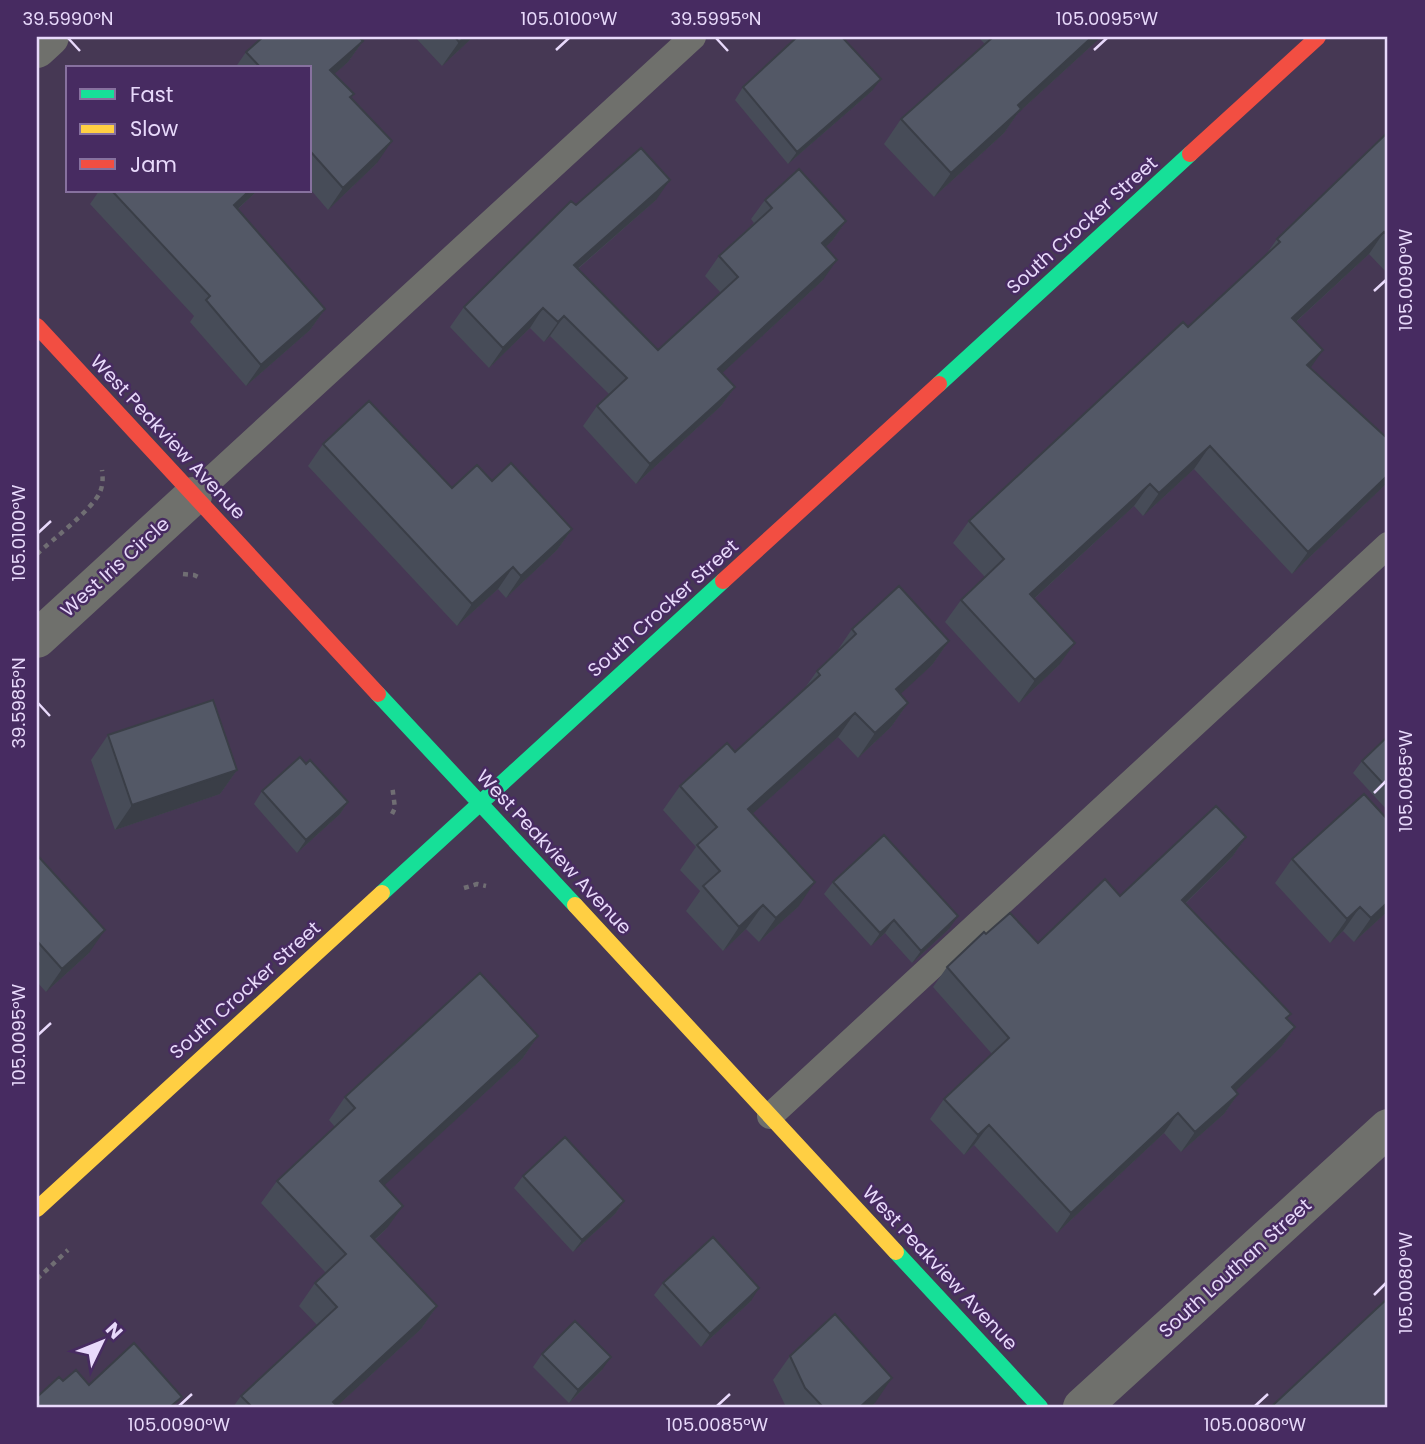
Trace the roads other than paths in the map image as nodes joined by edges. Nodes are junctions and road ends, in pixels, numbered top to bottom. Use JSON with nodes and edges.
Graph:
{"nodes":[{"id":1,"x":50,"y":37,"type":"edge"},
{"id":2,"x":693,"y":37,"type":"edge"},
{"id":3,"x":1318,"y":37,"type":"edge"},
{"id":4,"x":37,"y":49,"type":"edge"},
{"id":5,"x":37,"y":326,"type":"edge"},
{"id":6,"x":193,"y":496,"type":"junction"},
{"id":7,"x":1388,"y":545,"type":"edge"},
{"id":8,"x":37,"y":639,"type":"edge"},
{"id":9,"x":481,"y":803,"type":"junction"},
{"id":10,"x":770,"y":1116,"type":"junction"},
{"id":11,"x":1388,"y":1128,"type":"edge"},
{"id":12,"x":37,"y":1209,"type":"edge"},
{"id":13,"x":1041,"y":1407,"type":"edge"},
{"id":14,"x":1082,"y":1407,"type":"edge"}],
"edges":[{"from":1,"to":4,"type":"street"},
{"from":2,"to":6,"type":"lane"},
{"from":3,"to":9,"type":"street","name":"South Crocker Street"},
{"from":5,"to":6,"type":"street","name":"West Peakview Avenue"},
{"from":6,"to":8,"type":"street","name":"West Iris Circle"},
{"from":6,"to":9,"type":"street","name":"West Peakview Avenue"},
{"from":7,"to":10,"type":"lane"},
{"from":9,"to":10,"type":"street","name":"West Peakview Avenue"},
{"from":9,"to":12,"type":"street","name":"South Crocker Street"},
{"from":10,"to":13,"type":"street","name":"West Peakview Avenue"},
{"from":11,"to":14,"type":"street","name":"South Louthan Street"}]}
